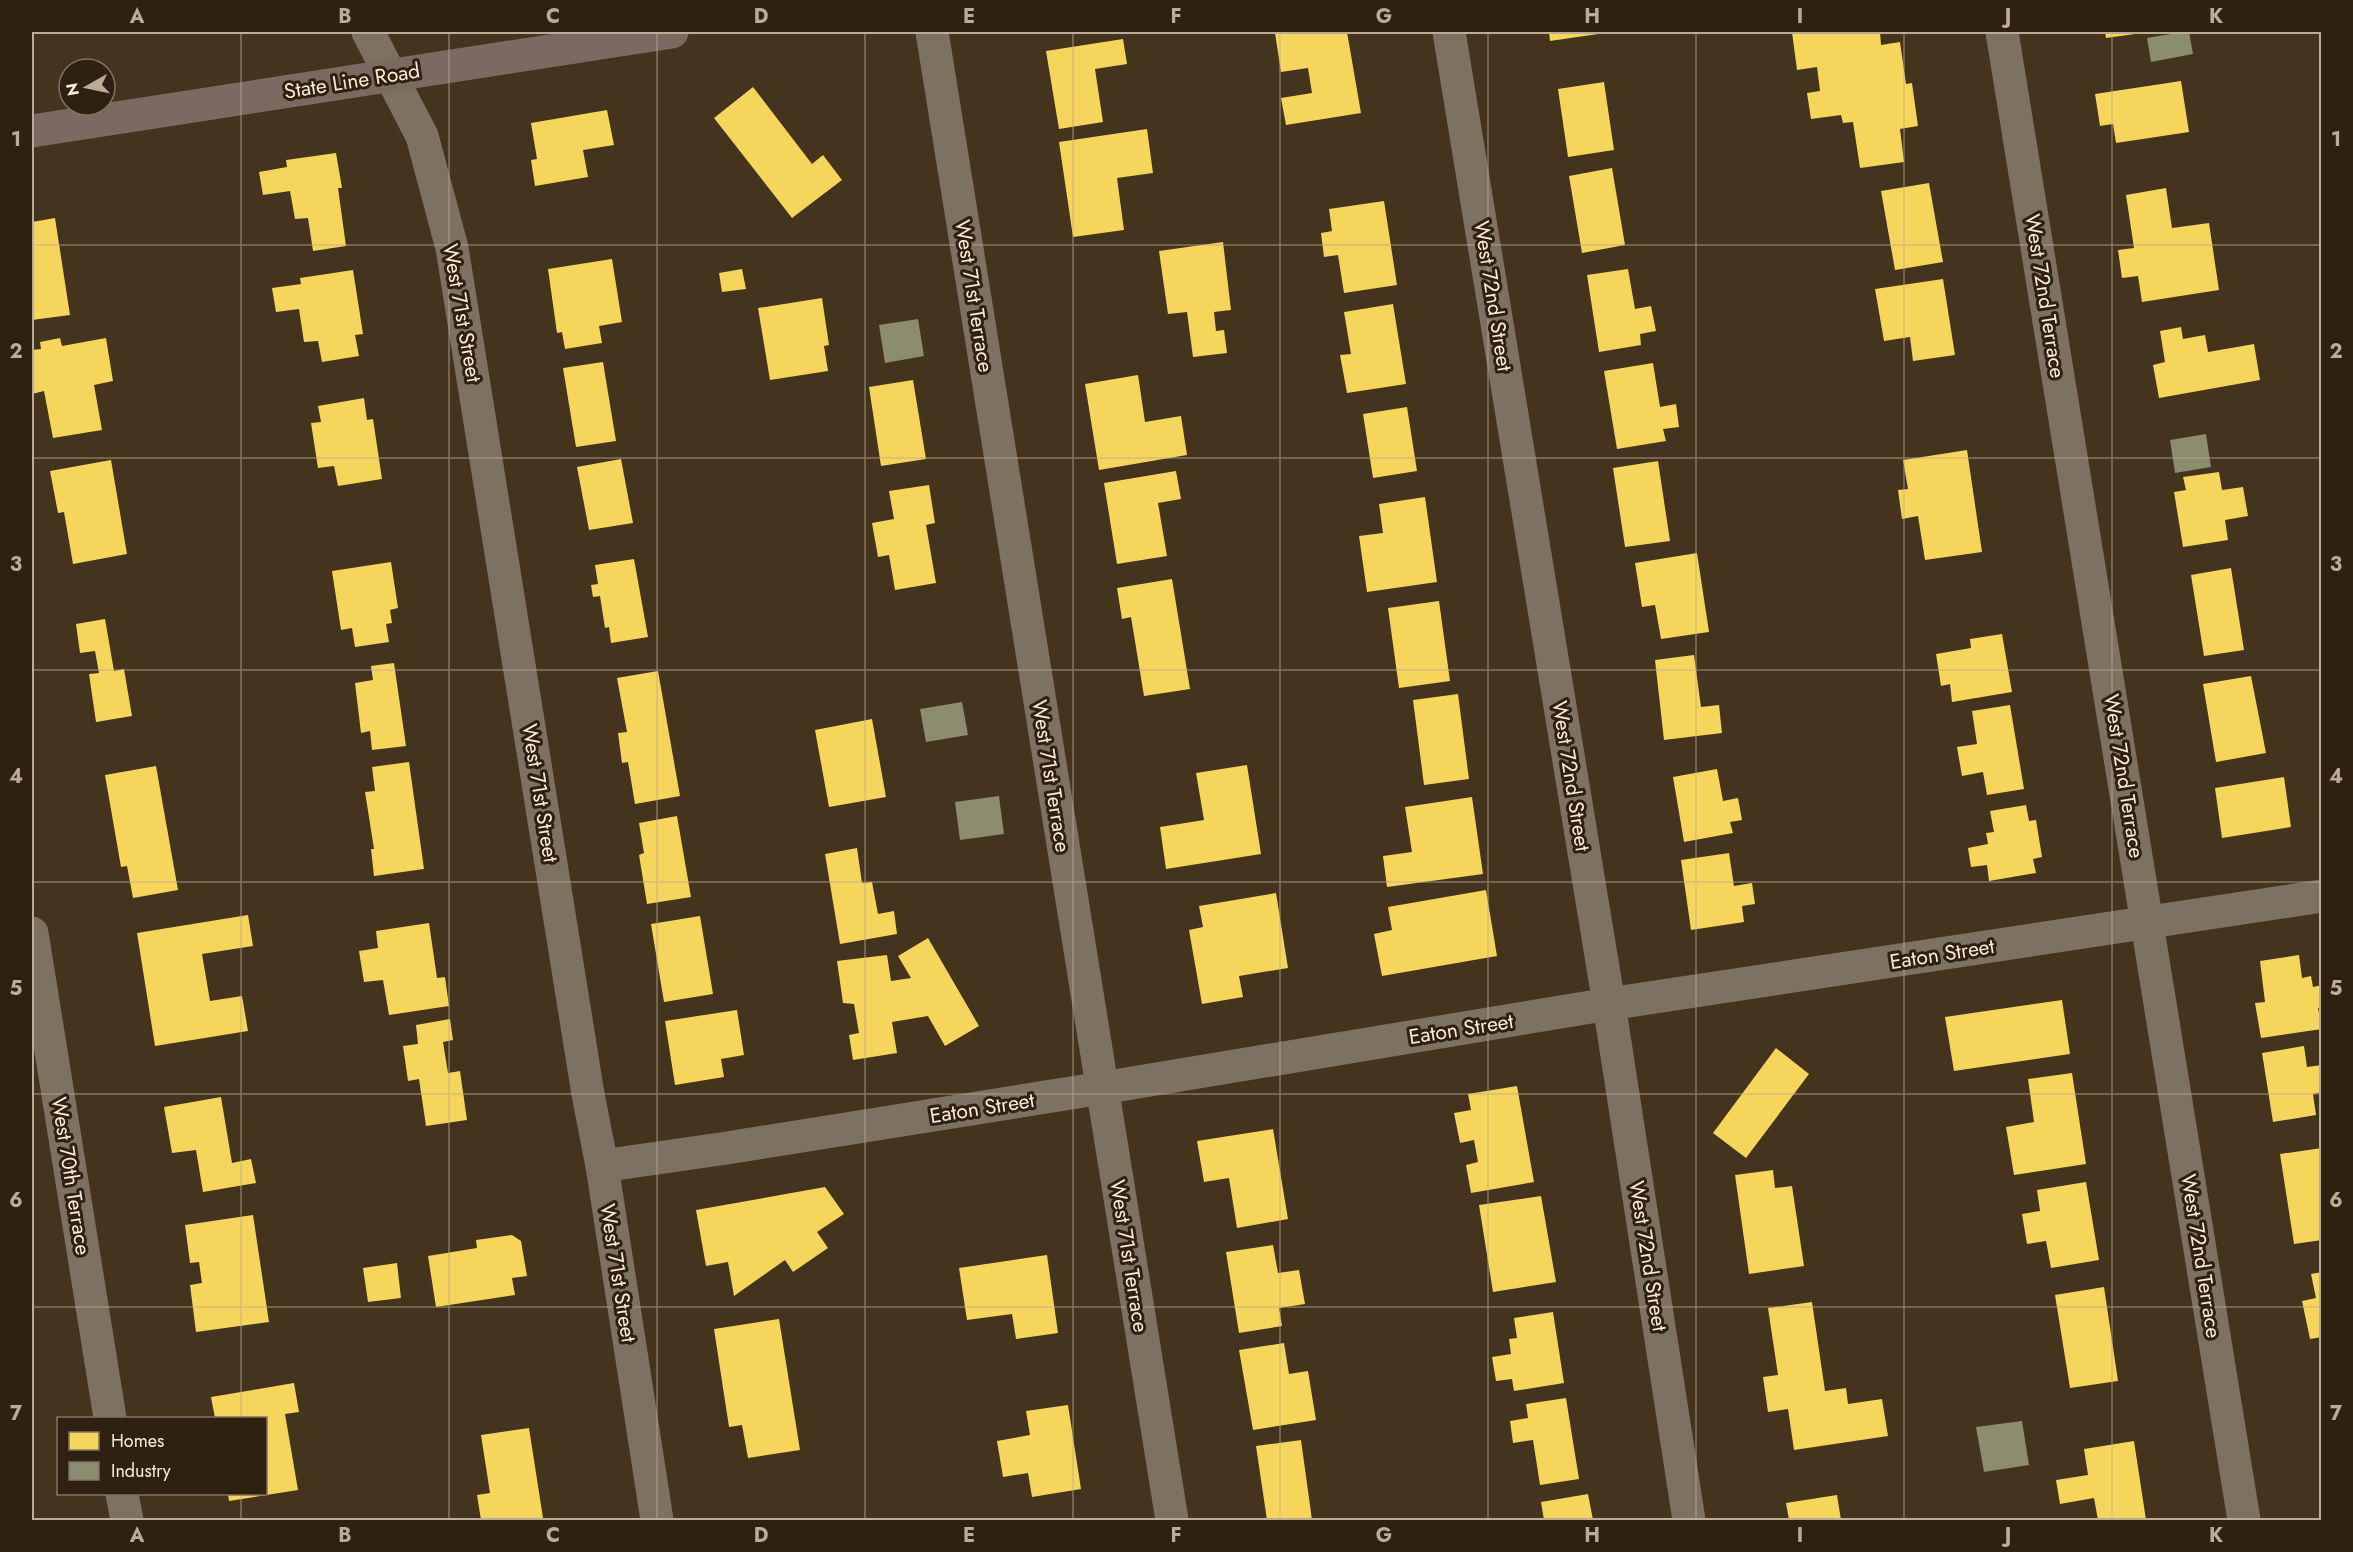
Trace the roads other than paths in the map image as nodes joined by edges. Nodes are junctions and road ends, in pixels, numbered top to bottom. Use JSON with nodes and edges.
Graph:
{"nodes":[{"id":1,"x":368,"y":32,"type":"edge"},
{"id":2,"x":672,"y":32,"type":"edge"},
{"id":3,"x":932,"y":32,"type":"edge"},
{"id":4,"x":1449,"y":32,"type":"edge"},
{"id":5,"x":2002,"y":32,"type":"edge"},
{"id":6,"x":391,"y":74,"type":"junction"},
{"id":7,"x":32,"y":131,"type":"edge"},
{"id":8,"x":2322,"y":896,"type":"edge"},
{"id":9,"x":2148,"y":923,"type":"junction"},
{"id":10,"x":32,"y":933,"type":"edge"},
{"id":11,"x":1609,"y":1004,"type":"junction"},
{"id":12,"x":1102,"y":1088,"type":"junction"},
{"id":13,"x":602,"y":1166,"type":"junction"},
{"id":14,"x":110,"y":1417,"type":"edge"},
{"id":15,"x":122,"y":1495,"type":"edge"},
{"id":16,"x":127,"y":1521,"type":"edge"},
{"id":17,"x":657,"y":1521,"type":"edge"},
{"id":18,"x":1172,"y":1521,"type":"edge"},
{"id":19,"x":1689,"y":1521,"type":"edge"},
{"id":20,"x":2244,"y":1521,"type":"edge"}],
"edges":[{"from":1,"to":6,"type":"street","name":"West 71st Street"},
{"from":2,"to":6,"type":"main road","name":"State Line Road"},
{"from":3,"to":12,"type":"street","name":"West 71st Terrace"},
{"from":4,"to":11,"type":"street","name":"West 72nd Street"},
{"from":5,"to":9,"type":"street","name":"West 72nd Terrace"},
{"from":6,"to":7,"type":"main road","name":"State Line Road"},
{"from":6,"to":13,"type":"street","name":"West 71st Street"},
{"from":8,"to":9,"type":"street","name":"Eaton Street"},
{"from":9,"to":11,"type":"street","name":"Eaton Street"},
{"from":9,"to":20,"type":"street","name":"West 72nd Terrace"},
{"from":10,"to":14,"type":"street","name":"West 70th Terrace"},
{"from":11,"to":12,"type":"street","name":"Eaton Street"},
{"from":11,"to":19,"type":"street","name":"West 72nd Street"},
{"from":12,"to":13,"type":"street","name":"Eaton Street"},
{"from":12,"to":18,"type":"street","name":"West 71st Terrace"},
{"from":13,"to":17,"type":"street","name":"West 71st Street"},
{"from":15,"to":16,"type":"street"}]}
